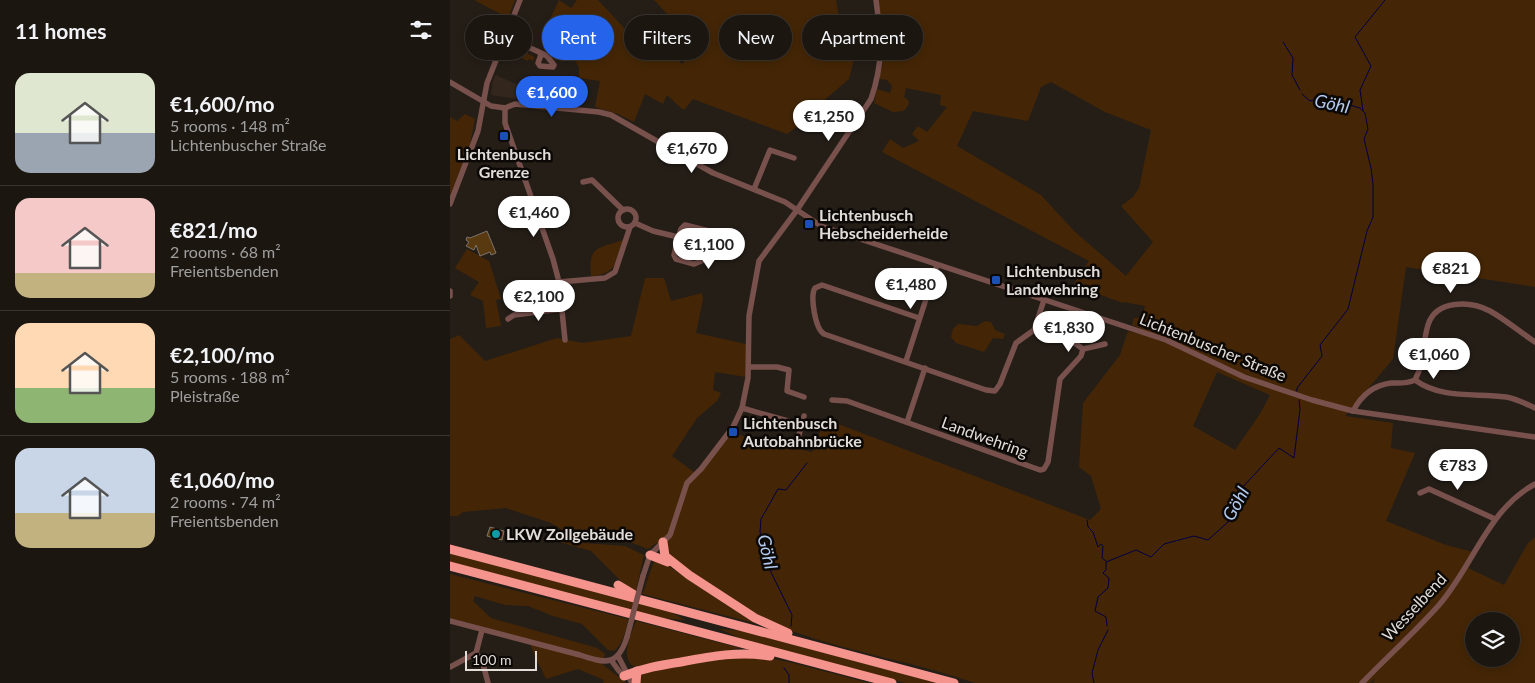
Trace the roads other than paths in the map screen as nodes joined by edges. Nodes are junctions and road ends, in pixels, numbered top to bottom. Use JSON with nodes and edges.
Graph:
{"nodes":[{"id":1,"x":520,"y":0,"type":"edge"},
{"id":2,"x":876,"y":0,"type":"edge"},
{"id":3,"x":514,"y":15,"type":"edge"},
{"id":4,"x":532,"y":49,"type":"edge"},
{"id":5,"x":539,"y":52,"type":"dead end"},
{"id":6,"x":496,"y":60,"type":"edge"},
{"id":7,"x":450,"y":82,"type":"edge"},
{"id":8,"x":483,"y":103,"type":"junction"},
{"id":9,"x":505,"y":108,"type":"junction"},
{"id":10,"x":794,"y":158,"type":"dead end"},
{"id":11,"x":583,"y":182,"type":"dead end"},
{"id":12,"x":754,"y":189,"type":"junction"},
{"id":13,"x":450,"y":204,"type":"edge"},
{"id":14,"x":623,"y":210,"type":"junction"},
{"id":15,"x":797,"y":210,"type":"junction"},
{"id":16,"x":633,"y":225,"type":"junction"},
{"id":17,"x":678,"y":238,"type":"junction"},
{"id":18,"x":937,"y":265,"type":"junction"},
{"id":19,"x":558,"y":282,"type":"junction"},
{"id":20,"x":450,"y":291,"type":"edge"},
{"id":21,"x":450,"y":296,"type":"edge"},
{"id":22,"x":1044,"y":300,"type":"junction"},
{"id":23,"x":562,"y":308,"type":"junction"},
{"id":24,"x":508,"y":318,"type":"dead end"},
{"id":25,"x":920,"y":318,"type":"junction"},
{"id":26,"x":1034,"y":330,"type":"junction"},
{"id":27,"x":564,"y":340,"type":"dead end"},
{"id":28,"x":1535,"y":341,"type":"edge"},
{"id":29,"x":1105,"y":344,"type":"dead end"},
{"id":30,"x":1083,"y":349,"type":"junction"},
{"id":31,"x":906,"y":361,"type":"junction"},
{"id":32,"x":749,"y":367,"type":"junction"},
{"id":33,"x":925,"y":368,"type":"junction"},
{"id":34,"x":1415,"y":380,"type":"junction"},
{"id":35,"x":804,"y":397,"type":"dead end"},
{"id":36,"x":832,"y":400,"type":"dead end"},
{"id":37,"x":742,"y":408,"type":"junction"},
{"id":38,"x":1535,"y":408,"type":"edge"},
{"id":39,"x":1353,"y":411,"type":"junction"},
{"id":40,"x":804,"y":416,"type":"dead end"},
{"id":41,"x":907,"y":422,"type":"junction"},
{"id":42,"x":802,"y":425,"type":"junction"},
{"id":43,"x":800,"y":435,"type":"dead end"},
{"id":44,"x":1535,"y":437,"type":"edge"},
{"id":45,"x":1535,"y":484,"type":"edge"},
{"id":46,"x":1420,"y":493,"type":"dead end"},
{"id":47,"x":1495,"y":519,"type":"junction"},
{"id":48,"x":664,"y":542,"type":"junction"},
{"id":49,"x":450,"y":549,"type":"edge"},
{"id":50,"x":650,"y":555,"type":"junction"},
{"id":51,"x":677,"y":566,"type":"junction"},
{"id":52,"x":452,"y":567,"type":"edge"},
{"id":53,"x":618,"y":586,"type":"dead end"},
{"id":54,"x":646,"y":601,"type":"junction"},
{"id":55,"x":450,"y":622,"type":"edge"},
{"id":56,"x":482,"y":630,"type":"junction"},
{"id":57,"x":808,"y":644,"type":"junction"},
{"id":58,"x":476,"y":653,"type":"junction"},
{"id":59,"x":786,"y":655,"type":"junction"},
{"id":60,"x":618,"y":656,"type":"junction"},
{"id":61,"x":611,"y":660,"type":"junction"},
{"id":62,"x":450,"y":667,"type":"edge"},
{"id":63,"x":631,"y":678,"type":"edge"},
{"id":64,"x":488,"y":683,"type":"edge"},
{"id":65,"x":892,"y":683,"type":"edge"},
{"id":66,"x":954,"y":683,"type":"edge"},
{"id":67,"x":1362,"y":683,"type":"edge"}],
"edges":[{"from":1,"to":3,"type":"street"},
{"from":2,"to":15,"type":"street"},
{"from":4,"to":5,"type":"street"},
{"from":6,"to":8,"type":"street"},
{"from":7,"to":8,"type":"street","name":"Lichtenbuscher Straße"},
{"from":8,"to":9,"type":"street","name":"Lichtenbuscher Straße"},
{"from":8,"to":13,"type":"street"},
{"from":9,"to":12,"type":"street","name":"Lichtenbuscher Straße"},
{"from":9,"to":19,"type":"street"},
{"from":10,"to":12,"type":"street"},
{"from":11,"to":14,"type":"street"},
{"from":12,"to":15,"type":"street","name":"Lichtenbuscher Straße"},
{"from":14,"to":16,"type":"street"},
{"from":14,"to":16,"type":"street"},
{"from":15,"to":18,"type":"street","name":"Lichtenbuscher Straße"},
{"from":15,"to":32,"type":"street"},
{"from":16,"to":17,"type":"street"},
{"from":16,"to":19,"type":"street"},
{"from":17,"to":17,"type":"street"},
{"from":18,"to":22,"type":"street","name":"Lichtenbuscher Straße"},
{"from":18,"to":25,"type":"street"},
{"from":19,"to":23,"type":"street"},
{"from":20,"to":21,"type":"street"},
{"from":22,"to":26,"type":"street"},
{"from":22,"to":39,"type":"street","name":"Lichtenbuscher Straße"},
{"from":23,"to":24,"type":"street"},
{"from":23,"to":27,"type":"street"},
{"from":25,"to":31,"type":"street"},
{"from":25,"to":31,"type":"street"},
{"from":26,"to":30,"type":"street"},
{"from":26,"to":33,"type":"street"},
{"from":28,"to":34,"type":"street"},
{"from":29,"to":30,"type":"street"},
{"from":30,"to":41,"type":"street","name":"Landwehring"},
{"from":31,"to":33,"type":"street"},
{"from":32,"to":35,"type":"street"},
{"from":32,"to":37,"type":"street"},
{"from":33,"to":41,"type":"street"},
{"from":34,"to":38,"type":"street"},
{"from":34,"to":39,"type":"street"},
{"from":36,"to":41,"type":"street","name":"Landwehring"},
{"from":37,"to":42,"type":"street"},
{"from":37,"to":48,"type":"street"},
{"from":39,"to":44,"type":"street","name":"Lichtenbuscher Straße"},
{"from":40,"to":42,"type":"street"},
{"from":42,"to":43,"type":"street"},
{"from":45,"to":47,"type":"street","name":"Wesselbend"},
{"from":46,"to":47,"type":"street"},
{"from":47,"to":67,"type":"street","name":"Wesselbend"},
{"from":48,"to":50,"type":"street"},
{"from":48,"to":51,"type":"highway"},
{"from":49,"to":54,"type":"highway"},
{"from":50,"to":51,"type":"highway"},
{"from":50,"to":60,"type":"street","bridge":true},
{"from":51,"to":57,"type":"highway"},
{"from":52,"to":59,"type":"highway"},
{"from":53,"to":54,"type":"highway"},
{"from":54,"to":57,"type":"highway"},
{"from":55,"to":56,"type":"street"},
{"from":56,"to":58,"type":"street"},
{"from":56,"to":61,"type":"street"},
{"from":57,"to":66,"type":"highway"},
{"from":58,"to":62,"type":"street"},
{"from":58,"to":64,"type":"street"},
{"from":59,"to":63,"type":"highway"},
{"from":59,"to":65,"type":"highway"},
{"from":60,"to":61,"type":"street"},
{"from":60,"to":63,"type":"street"},
{"from":61,"to":63,"type":"street"}]}
